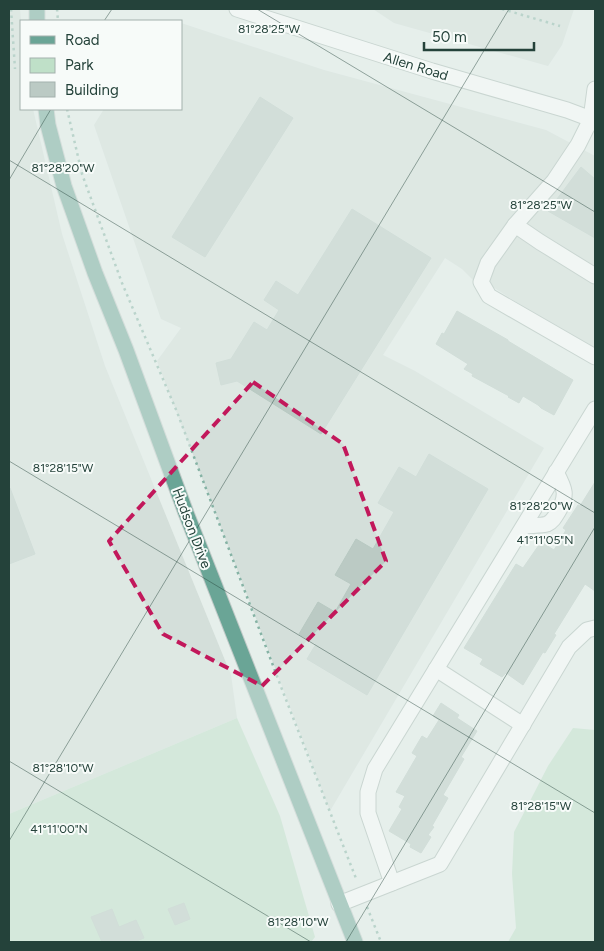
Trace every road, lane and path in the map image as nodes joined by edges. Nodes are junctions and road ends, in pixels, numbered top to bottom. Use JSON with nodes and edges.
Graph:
{"nodes":[{"id":1,"x":11,"y":9,"type":"edge"},
{"id":2,"x":237,"y":9,"type":"edge"},
{"id":3,"x":502,"y":9,"type":"edge"},
{"id":4,"x":560,"y":26,"type":"dead end"},
{"id":5,"x":15,"y":69,"type":"dead end"},
{"id":6,"x":595,"y":89,"type":"edge"},
{"id":7,"x":46,"y":110,"type":"edge"},
{"id":8,"x":67,"y":110,"type":"edge"},
{"id":9,"x":593,"y":121,"type":"edge"},
{"id":10,"x":515,"y":225,"type":"junction"},
{"id":11,"x":595,"y":276,"type":"edge"},
{"id":12,"x":595,"y":357,"type":"edge"},
{"id":13,"x":595,"y":409,"type":"edge"},
{"id":14,"x":556,"y":472,"type":"junction"},
{"id":15,"x":524,"y":526,"type":"junction"},
{"id":16,"x":595,"y":628,"type":"edge"},
{"id":17,"x":436,"y":669,"type":"junction"},
{"id":18,"x":523,"y":725,"type":"junction"},
{"id":19,"x":392,"y":883,"type":"junction"},
{"id":20,"x":362,"y":895,"type":"junction"},
{"id":21,"x":339,"y":904,"type":"junction"},
{"id":22,"x":355,"y":942,"type":"edge"},
{"id":23,"x":381,"y":942,"type":"edge"}],
"edges":[{"from":1,"to":5,"type":"path"},
{"from":2,"to":9,"type":"street","name":"Allen Road"},
{"from":3,"to":4,"type":"path"},
{"from":6,"to":9,"type":"street"},
{"from":7,"to":21,"type":"main road","name":"Hudson Drive"},
{"from":8,"to":20,"type":"path"},
{"from":9,"to":10,"type":"street"},
{"from":10,"to":11,"type":"street"},
{"from":10,"to":12,"type":"street"},
{"from":13,"to":14,"type":"street"},
{"from":14,"to":15,"type":"street"},
{"from":14,"to":15,"type":"street"},
{"from":15,"to":17,"type":"street"},
{"from":16,"to":18,"type":"street"},
{"from":17,"to":18,"type":"street"},
{"from":17,"to":19,"type":"street"},
{"from":18,"to":19,"type":"street"},
{"from":19,"to":20,"type":"street"},
{"from":20,"to":21,"type":"street"},
{"from":20,"to":23,"type":"path"},
{"from":21,"to":22,"type":"main road","name":"Hudson Drive"}]}
